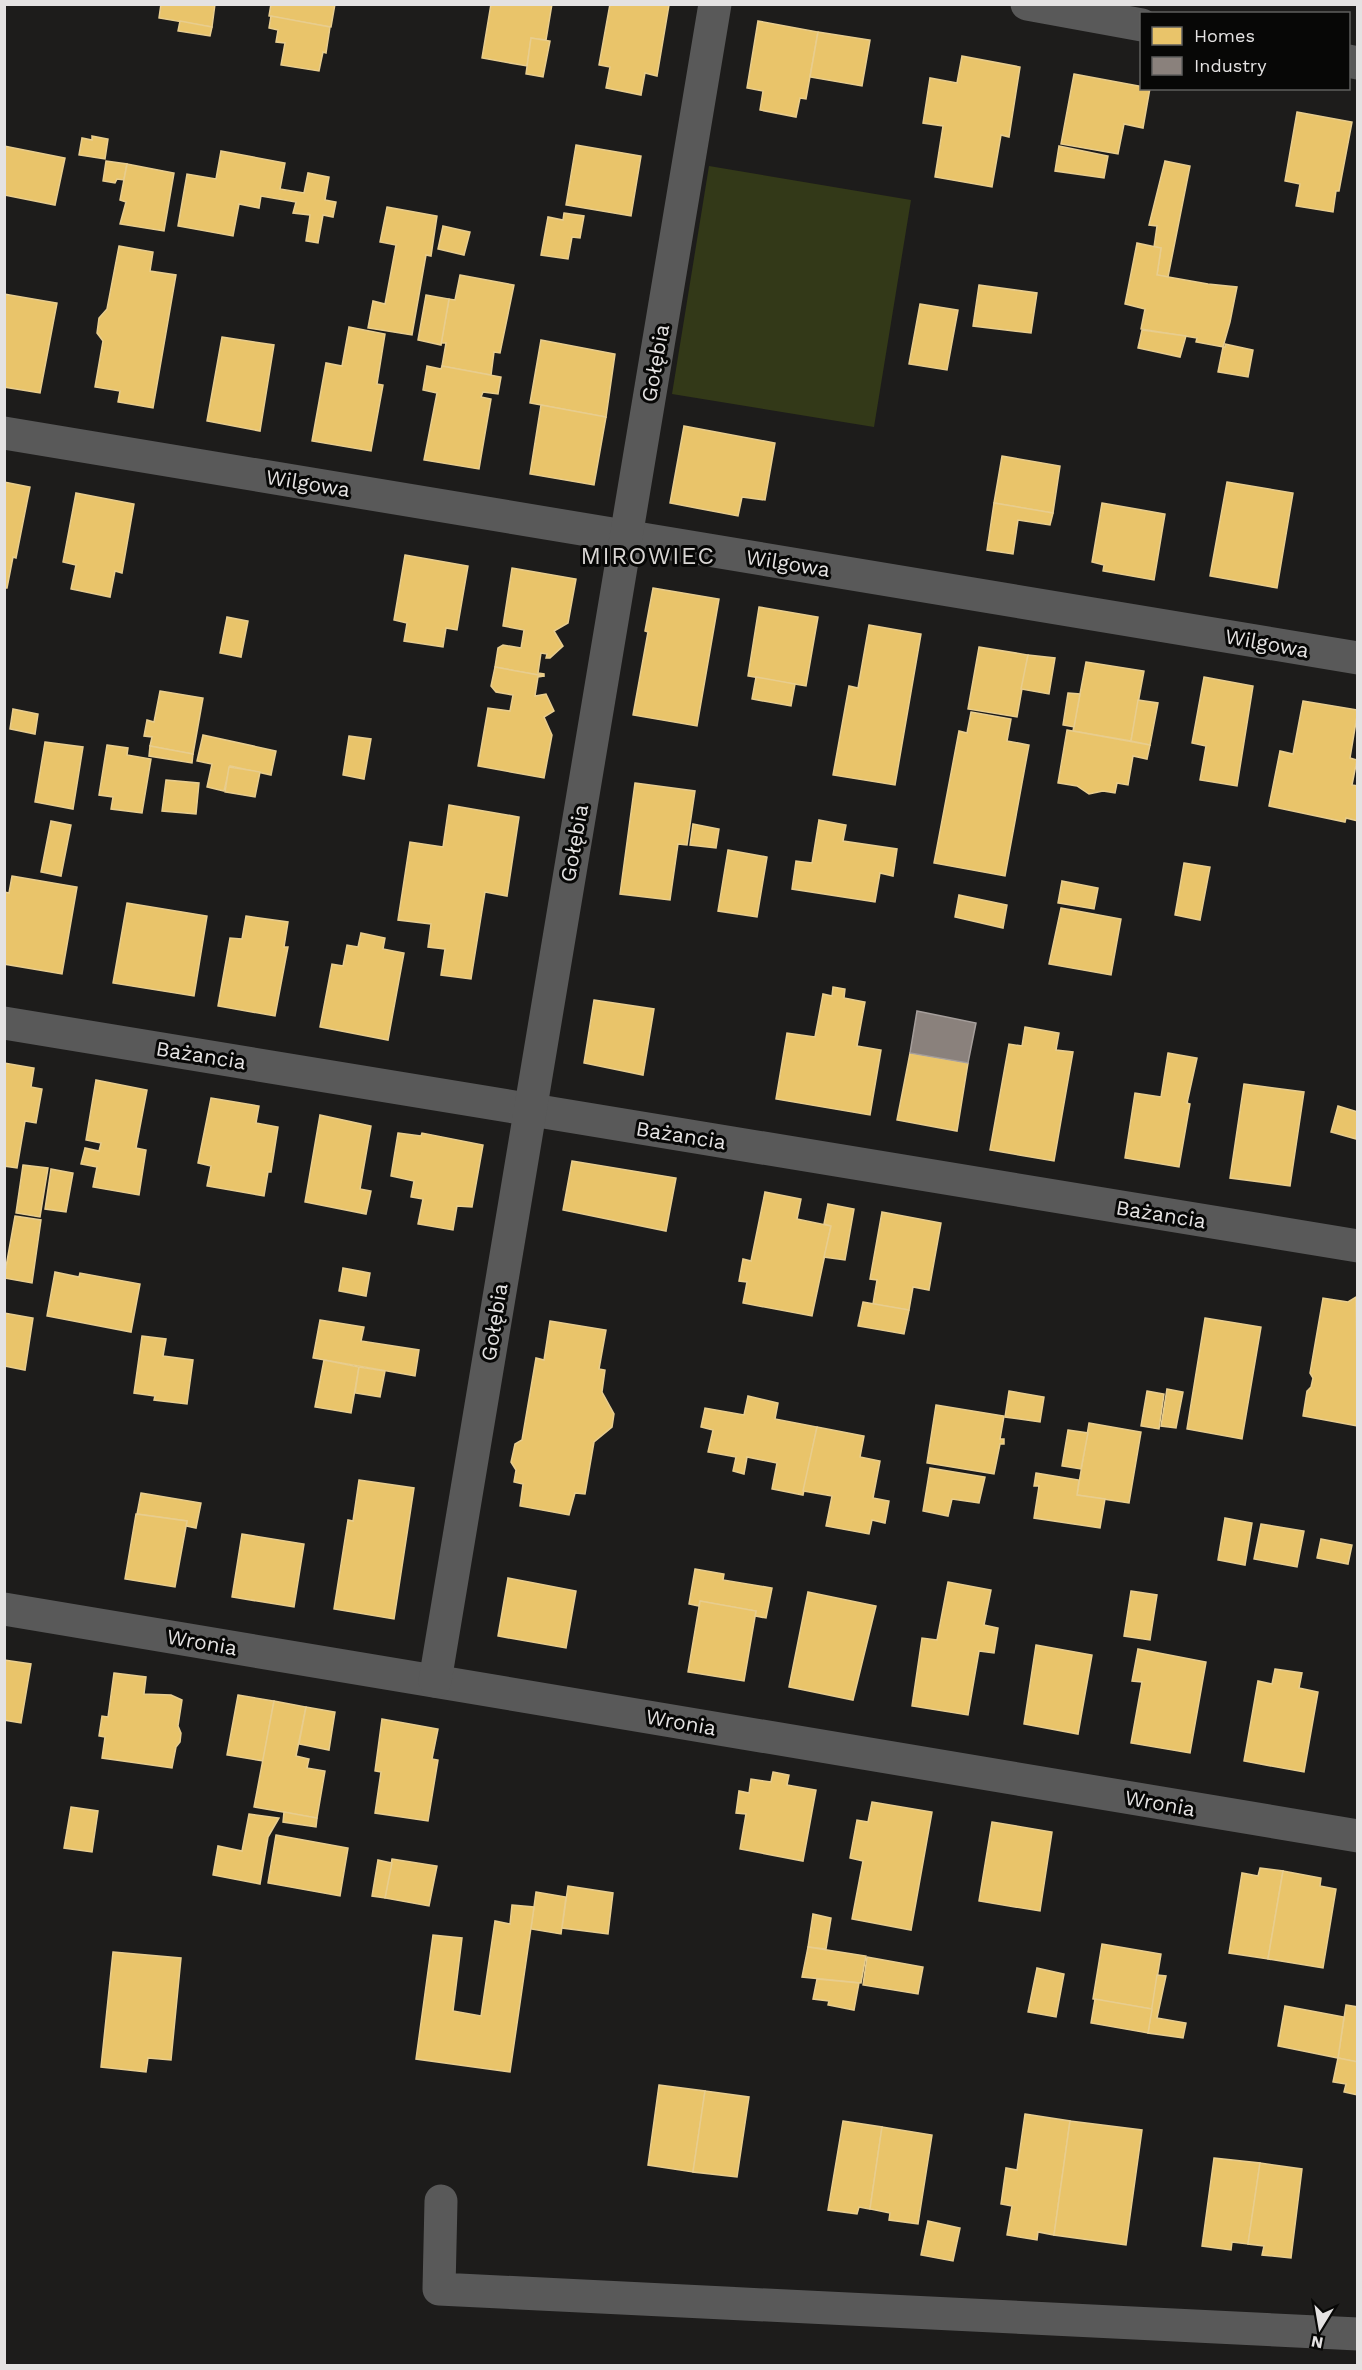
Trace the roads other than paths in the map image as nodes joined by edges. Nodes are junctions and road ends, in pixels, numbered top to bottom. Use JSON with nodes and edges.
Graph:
{"nodes":[{"id":1,"x":716,"y":4,"type":"edge"},
{"id":2,"x":1027,"y":4,"type":"edge"},
{"id":3,"x":1140,"y":25,"type":"edge"},
{"id":4,"x":4,"y":434,"type":"edge"},
{"id":5,"x":625,"y":536,"type":"junction"},
{"id":6,"x":1358,"y":658,"type":"edge"},
{"id":7,"x":4,"y":1023,"type":"edge"},
{"id":8,"x":529,"y":1110,"type":"junction"},
{"id":9,"x":1358,"y":1246,"type":"edge"},
{"id":10,"x":4,"y":1609,"type":"edge"},
{"id":11,"x":435,"y":1681,"type":"junction"},
{"id":12,"x":1358,"y":1836,"type":"edge"},
{"id":13,"x":441,"y":2201,"type":"dead end"},
{"id":14,"x":1358,"y":2334,"type":"edge"}],
"edges":[{"from":1,"to":5,"type":"street","name":"Gołębia"},
{"from":2,"to":3,"type":"street"},
{"from":4,"to":5,"type":"street","name":"Wilgowa"},
{"from":5,"to":6,"type":"street","name":"Wilgowa"},
{"from":5,"to":8,"type":"street","name":"Gołębia"},
{"from":7,"to":8,"type":"street","name":"Bażancia"},
{"from":8,"to":9,"type":"street","name":"Bażancia"},
{"from":8,"to":11,"type":"street","name":"Gołębia"},
{"from":10,"to":11,"type":"street","name":"Wronia"},
{"from":11,"to":12,"type":"street","name":"Wronia"},
{"from":13,"to":14,"type":"street"}]}
